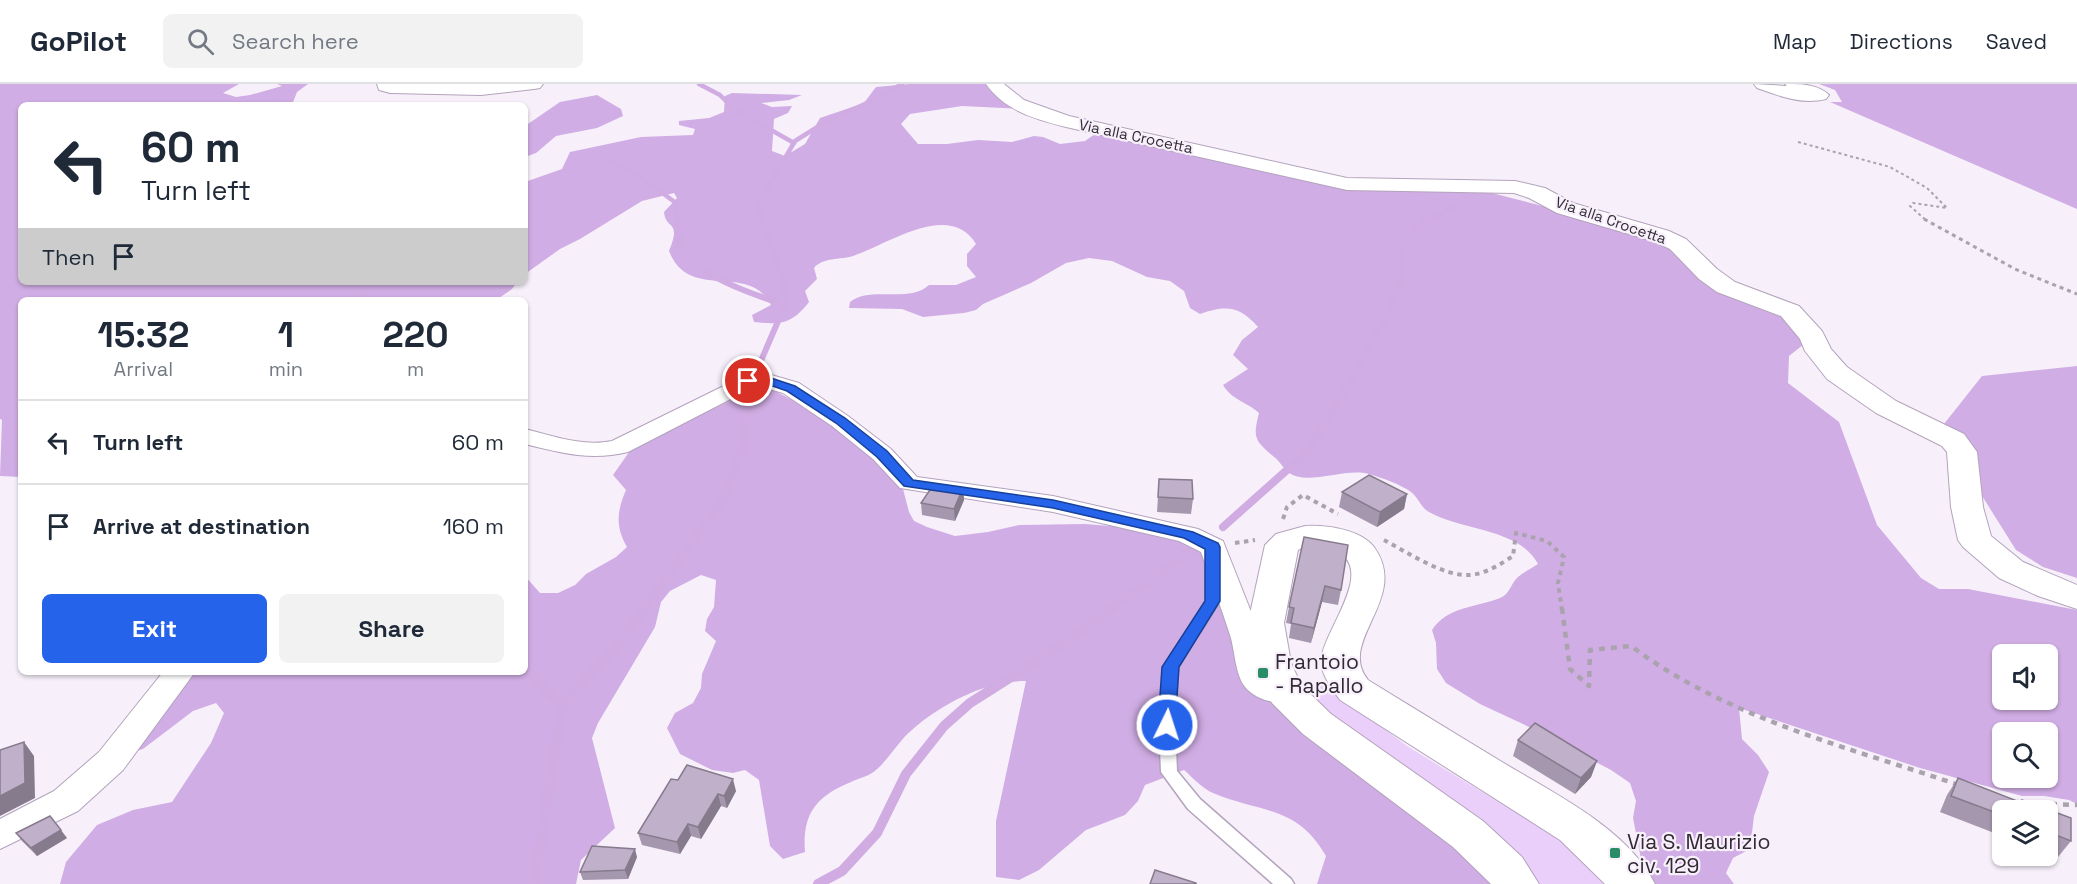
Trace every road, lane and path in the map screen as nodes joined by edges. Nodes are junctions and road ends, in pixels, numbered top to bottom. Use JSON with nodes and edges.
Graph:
{"nodes":[{"id":1,"x":387,"y":84,"type":"edge"},
{"id":2,"x":534,"y":84,"type":"edge"},
{"id":3,"x":995,"y":84,"type":"edge"},
{"id":4,"x":1764,"y":84,"type":"edge"},
{"id":5,"x":1794,"y":84,"type":"edge"},
{"id":6,"x":1798,"y":142,"type":"dead end"},
{"id":7,"x":2077,"y":294,"type":"edge"},
{"id":8,"x":528,"y":437,"type":"edge"},
{"id":9,"x":1348,"y":520,"type":"dead end"},
{"id":10,"x":1376,"y":536,"type":"dead end"},
{"id":11,"x":1281,"y":545,"type":"junction"},
{"id":12,"x":1213,"y":547,"type":"junction"},
{"id":13,"x":2077,"y":597,"type":"edge"},
{"id":14,"x":178,"y":675,"type":"edge"},
{"id":15,"x":1286,"y":693,"type":"junction"},
{"id":16,"x":1970,"y":788,"type":"edge"},
{"id":17,"x":2058,"y":805,"type":"edge"},
{"id":18,"x":2077,"y":806,"type":"edge"},
{"id":19,"x":0,"y":836,"type":"edge"},
{"id":20,"x":1285,"y":884,"type":"edge"},
{"id":21,"x":1516,"y":884,"type":"edge"},
{"id":22,"x":1632,"y":884,"type":"edge"}],
"edges":[{"from":1,"to":2,"type":"street"},
{"from":3,"to":13,"type":"street","name":"Via alla Crocetta"},
{"from":4,"to":5,"type":"street"},
{"from":6,"to":7,"type":"path"},
{"from":8,"to":12,"type":"street"},
{"from":9,"to":11,"type":"path"},
{"from":10,"to":16,"type":"path"},
{"from":11,"to":12,"type":"path"},
{"from":11,"to":15,"type":"street"},
{"from":11,"to":22,"type":"street"},
{"from":12,"to":15,"type":"street"},
{"from":12,"to":20,"type":"lane"},
{"from":14,"to":19,"type":"street"},
{"from":15,"to":21,"type":"street"},
{"from":17,"to":18,"type":"path"}]}
